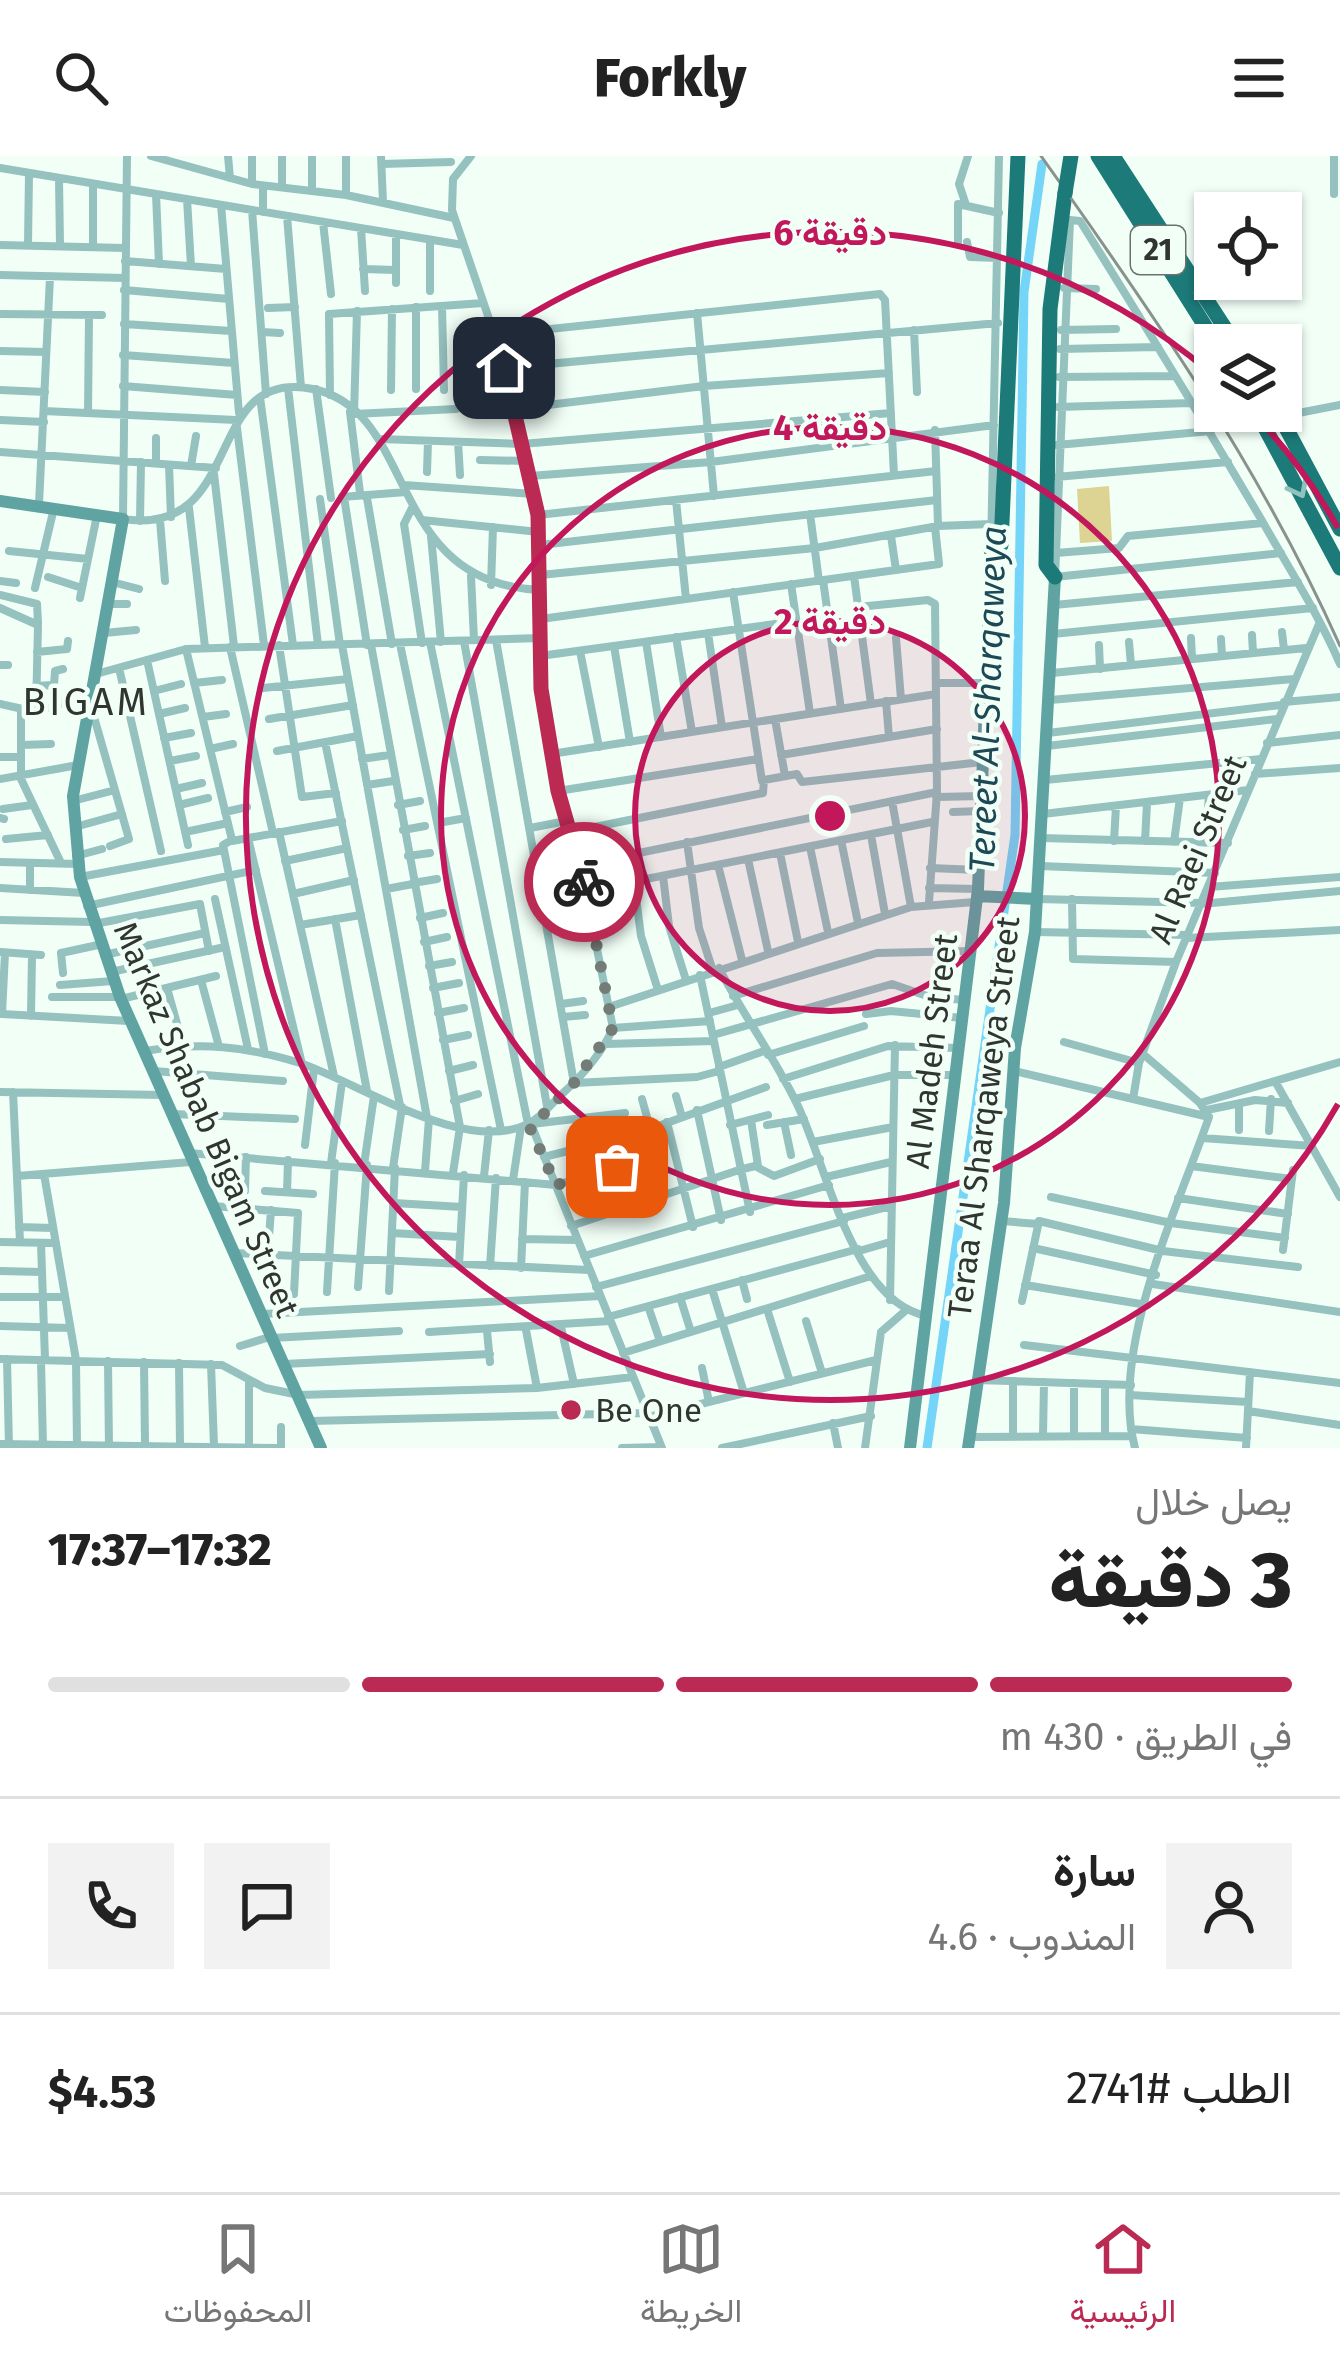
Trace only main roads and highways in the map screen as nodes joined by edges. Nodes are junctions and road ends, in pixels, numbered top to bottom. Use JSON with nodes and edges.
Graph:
{"nodes":[{"id":1,"x":1018,"y":156,"type":"edge"},
{"id":2,"x":1071,"y":156,"type":"edge"},
{"id":3,"x":1098,"y":156,"type":"edge"},
{"id":4,"x":1113,"y":156,"type":"edge"},
{"id":5,"x":1203,"y":324,"type":"edge"},
{"id":6,"x":1222,"y":324,"type":"edge"},
{"id":7,"x":1267,"y":432,"type":"edge"},
{"id":8,"x":1288,"y":432,"type":"edge"},
{"id":9,"x":0,"y":501,"type":"edge"},
{"id":10,"x":1340,"y":529,"type":"edge"},
{"id":11,"x":991,"y":550,"type":"joint"},
{"id":12,"x":1340,"y":568,"type":"edge"},
{"id":13,"x":1054,"y":577,"type":"joint"},
{"id":14,"x":981,"y":896,"type":"junction"},
{"id":15,"x":1033,"y":898,"type":"junction"},
{"id":16,"x":968,"y":1442,"type":"edge"},
{"id":17,"x":321,"y":1448,"type":"edge"},
{"id":18,"x":910,"y":1448,"type":"edge"}],
"edges":[{"from":1,"to":11,"type":"highway"},
{"from":2,"to":13,"type":"highway","bridge":true},
{"from":3,"to":5,"type":"highway","number":"21"},
{"from":4,"to":6,"type":"highway","number":"21"},
{"from":7,"to":12,"type":"highway","one_way":true},
{"from":8,"to":10,"type":"highway"},
{"from":9,"to":17,"type":"main road","name":"Markaz Shabab Bigam Street"},
{"from":11,"to":14,"type":"main road","name":"Al Madeh Street"},
{"from":13,"to":15,"type":"main road","name":"Teraa Al Sharqaweya Street"},
{"from":14,"to":15,"type":"main road"},
{"from":14,"to":18,"type":"main road","name":"Al Madeh Street"},
{"from":15,"to":16,"type":"main road","name":"Teraa Al Sharqaweya Street"}]}
